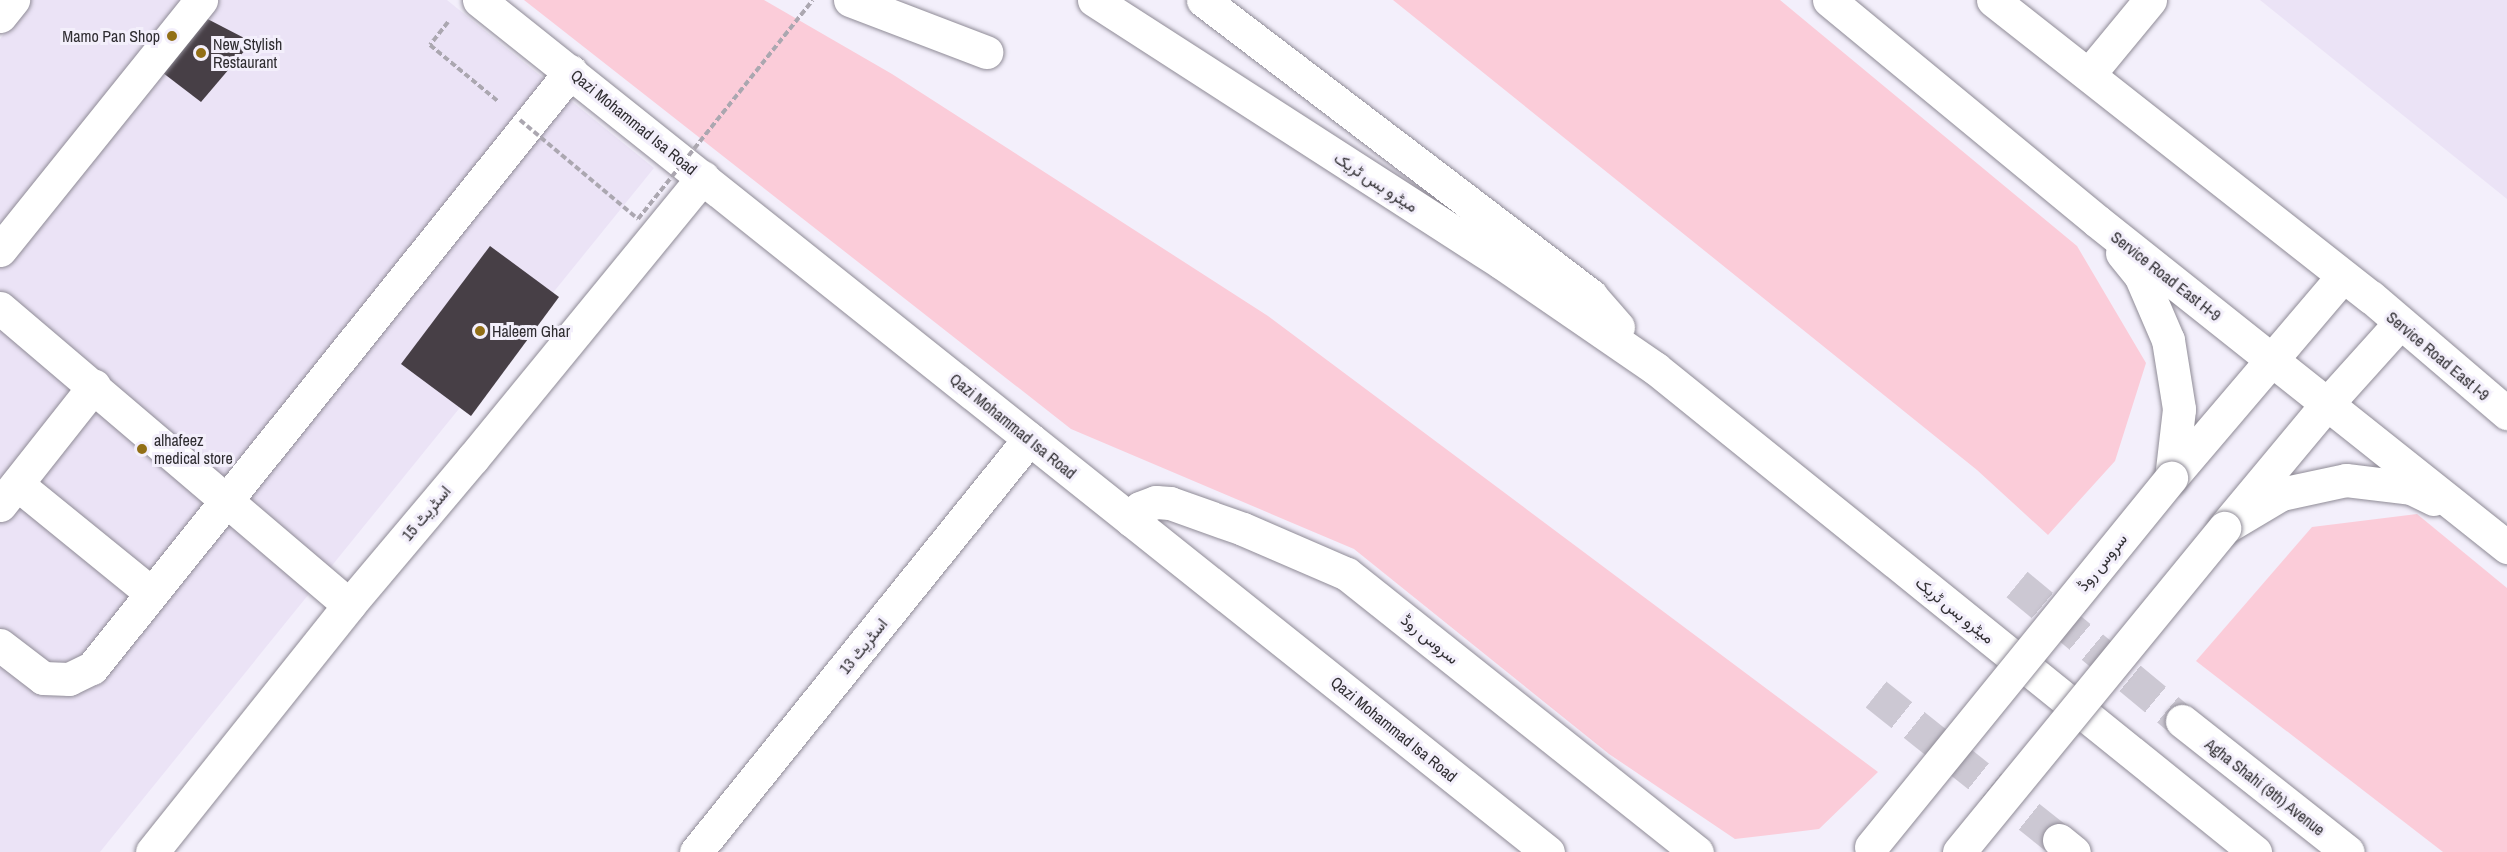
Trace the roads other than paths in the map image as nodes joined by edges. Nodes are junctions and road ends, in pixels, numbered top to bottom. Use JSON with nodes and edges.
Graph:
{"nodes":[{"id":1,"x":14,"y":0,"type":"edge"},
{"id":2,"x":201,"y":0,"type":"edge"},
{"id":3,"x":479,"y":0,"type":"edge"},
{"id":4,"x":850,"y":0,"type":"edge"},
{"id":5,"x":1094,"y":0,"type":"edge"},
{"id":6,"x":1203,"y":0,"type":"edge"},
{"id":7,"x":1829,"y":0,"type":"edge"},
{"id":8,"x":1994,"y":0,"type":"edge"},
{"id":9,"x":2150,"y":0,"type":"edge"},
{"id":10,"x":0,"y":16,"type":"edge"},
{"id":11,"x":986,"y":52,"type":"dead end"},
{"id":12,"x":571,"y":70,"type":"junction"},
{"id":13,"x":2089,"y":74,"type":"junction"},
{"id":14,"x":703,"y":177,"type":"junction"},
{"id":15,"x":2097,"y":221,"type":"junction"},
{"id":16,"x":0,"y":250,"type":"edge"},
{"id":17,"x":2342,"y":277,"type":"junction"},
{"id":18,"x":0,"y":308,"type":"edge"},
{"id":19,"x":2399,"y":324,"type":"junction"},
{"id":20,"x":2271,"y":359,"type":"junction"},
{"id":21,"x":1655,"y":368,"type":"junction"},
{"id":22,"x":94,"y":386,"type":"junction"},
{"id":23,"x":2326,"y":405,"type":"junction"},
{"id":24,"x":2507,"y":413,"type":"edge"},
{"id":25,"x":1029,"y":440,"type":"junction"},
{"id":26,"x":2171,"y":478,"type":"junction"},
{"id":27,"x":8,"y":495,"type":"edge"},
{"id":28,"x":225,"y":501,"type":"junction"},
{"id":29,"x":2470,"y":517,"type":"junction"},
{"id":30,"x":1131,"y":519,"type":"junction"},
{"id":31,"x":2224,"y":528,"type":"junction"},
{"id":32,"x":2507,"y":547,"type":"edge"},
{"id":33,"x":151,"y":593,"type":"junction"},
{"id":34,"x":349,"y":605,"type":"junction"},
{"id":35,"x":0,"y":645,"type":"edge"},
{"id":36,"x":2182,"y":721,"type":"tunnel mouth"},
{"id":37,"x":1537,"y":849,"type":"edge"},
{"id":38,"x":1869,"y":849,"type":"edge"},
{"id":39,"x":701,"y":850,"type":"edge"},
{"id":40,"x":152,"y":852,"type":"edge"},
{"id":41,"x":1697,"y":852,"type":"edge"},
{"id":42,"x":1959,"y":852,"type":"edge"},
{"id":43,"x":2255,"y":852,"type":"edge"},
{"id":44,"x":2348,"y":852,"type":"edge"}],
"edges":[{"from":1,"to":10,"type":"street"},
{"from":2,"to":16,"type":"street"},
{"from":3,"to":12,"type":"street","name":"Qazi Mohammad Isa Road"},
{"from":4,"to":11,"type":"street"},
{"from":5,"to":21,"type":"street","name":"میٹرو بس ٹریک"},
{"from":6,"to":21,"type":"street","name":"میٹرو بس ٹریک"},
{"from":7,"to":15,"type":"street","name":"Service Road East H-9"},
{"from":8,"to":13,"type":"street"},
{"from":9,"to":13,"type":"street"},
{"from":12,"to":14,"type":"street","name":"Qazi Mohammad Isa Road"},
{"from":12,"to":28,"type":"street"},
{"from":13,"to":17,"type":"street"},
{"from":14,"to":25,"type":"street","name":"Qazi Mohammad Isa Road"},
{"from":14,"to":34,"type":"street","name":"اسٹریٹ 15"},
{"from":15,"to":20,"type":"street","name":"Service Road East H-9"},
{"from":15,"to":26,"type":"street"},
{"from":17,"to":19,"type":"street","name":"Service Road East I-9"},
{"from":17,"to":20,"type":"street","name":"سروس روڈ"},
{"from":18,"to":22,"type":"street"},
{"from":19,"to":23,"type":"street"},
{"from":19,"to":24,"type":"street","name":"Service Road East I-9"},
{"from":20,"to":23,"type":"street","name":"Service Road East H-9"},
{"from":20,"to":26,"type":"street","name":"سروس روڈ"},
{"from":21,"to":43,"type":"street","name":"میٹرو بس ٹریک"},
{"from":22,"to":27,"type":"street"},
{"from":22,"to":28,"type":"street"},
{"from":23,"to":29,"type":"street","name":"Service Road East H-9"},
{"from":23,"to":31,"type":"street"},
{"from":25,"to":30,"type":"street","name":"Qazi Mohammad Isa Road"},
{"from":25,"to":39,"type":"street","name":"اسٹریٹ 13"},
{"from":26,"to":38,"type":"street","name":"سروس روڈ","bridge":true},
{"from":27,"to":33,"type":"street"},
{"from":28,"to":33,"type":"street"},
{"from":28,"to":34,"type":"street"},
{"from":29,"to":31,"type":"street"},
{"from":29,"to":32,"type":"street","name":"Service Road East H-9"},
{"from":30,"to":37,"type":"street","name":"Qazi Mohammad Isa Road"},
{"from":30,"to":41,"type":"street","name":"سروس روڈ"},
{"from":31,"to":42,"type":"street","bridge":true},
{"from":33,"to":35,"type":"street"},
{"from":34,"to":40,"type":"street","name":"اسٹریٹ 15"},
{"from":36,"to":44,"type":"street","name":"Agha Shahi (9th) Avenue"}]}
